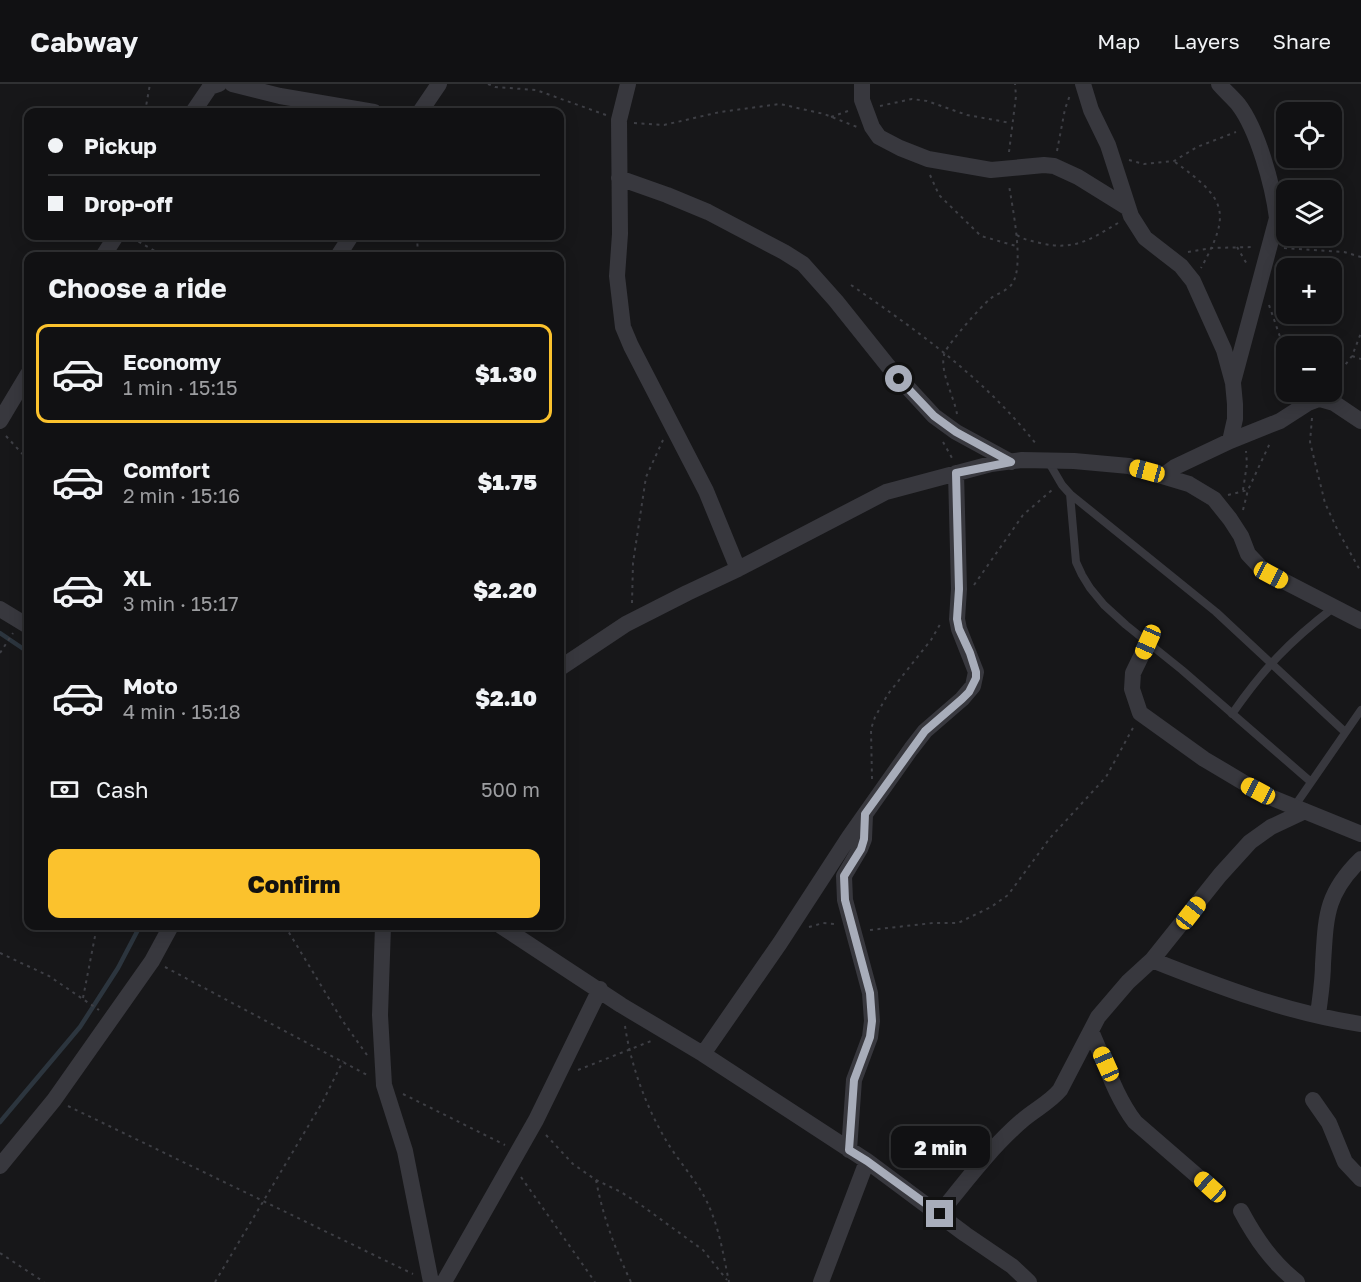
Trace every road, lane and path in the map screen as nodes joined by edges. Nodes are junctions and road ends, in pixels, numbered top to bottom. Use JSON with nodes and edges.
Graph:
{"nodes":[{"id":1,"x":150,"y":84,"type":"edge"},
{"id":2,"x":219,"y":84,"type":"edge"},
{"id":3,"x":232,"y":84,"type":"edge"},
{"id":4,"x":439,"y":84,"type":"edge"},
{"id":5,"x":488,"y":84,"type":"edge"},
{"id":6,"x":628,"y":84,"type":"edge"},
{"id":7,"x":862,"y":84,"type":"edge"},
{"id":8,"x":1015,"y":84,"type":"edge"},
{"id":9,"x":1219,"y":84,"type":"edge"},
{"id":10,"x":1077,"y":88,"type":"edge"},
{"id":11,"x":864,"y":106,"type":"junction"},
{"id":12,"x":146,"y":108,"type":"edge"},
{"id":13,"x":196,"y":108,"type":"edge"},
{"id":14,"x":350,"y":108,"type":"edge"},
{"id":15,"x":423,"y":108,"type":"edge"},
{"id":16,"x":831,"y":117,"type":"junction"},
{"id":17,"x":619,"y":120,"type":"junction"},
{"id":18,"x":1012,"y":123,"type":"junction"},
{"id":19,"x":1251,"y":126,"type":"junction"},
{"id":20,"x":879,"y":137,"type":"junction"},
{"id":21,"x":1112,"y":160,"type":"junction"},
{"id":22,"x":1174,"y":161,"type":"junction"},
{"id":23,"x":1053,"y":166,"type":"junction"},
{"id":24,"x":1006,"y":170,"type":"junction"},
{"id":25,"x":930,"y":174,"type":"dead end"},
{"id":26,"x":619,"y":178,"type":"junction"},
{"id":27,"x":1129,"y":212,"type":"junction"},
{"id":28,"x":1017,"y":235,"type":"junction"},
{"id":29,"x":134,"y":240,"type":"edge"},
{"id":30,"x":1016,"y":246,"type":"junction"},
{"id":31,"x":1271,"y":247,"type":"junction"},
{"id":32,"x":1212,"y":248,"type":"junction"},
{"id":33,"x":157,"y":252,"type":"edge"},
{"id":34,"x":1167,"y":255,"type":"junction"},
{"id":35,"x":1361,"y":257,"type":"edge"},
{"id":36,"x":1193,"y":280,"type":"junction"},
{"id":37,"x":851,"y":285,"type":"dead end"},
{"id":38,"x":1361,"y":333,"type":"edge"},
{"id":39,"x":945,"y":352,"type":"junction"},
{"id":40,"x":1352,"y":356,"type":"junction"},
{"id":41,"x":1361,"y":359,"type":"edge"},
{"id":42,"x":1342,"y":369,"type":"edge"},
{"id":43,"x":24,"y":382,"type":"edge"},
{"id":44,"x":1233,"y":383,"type":"junction"},
{"id":45,"x":1311,"y":402,"type":"edge"},
{"id":46,"x":1316,"y":402,"type":"edge"},
{"id":47,"x":1328,"y":402,"type":"edge"},
{"id":48,"x":1280,"y":421,"type":"junction"},
{"id":49,"x":1361,"y":421,"type":"edge"},
{"id":50,"x":671,"y":423,"type":"junction"},
{"id":51,"x":2,"y":428,"type":"edge"},
{"id":52,"x":956,"y":432,"type":"junction"},
{"id":53,"x":1237,"y":439,"type":"junction"},
{"id":54,"x":24,"y":455,"type":"edge"},
{"id":55,"x":1048,"y":461,"type":"junction"},
{"id":56,"x":1011,"y":462,"type":"junction"},
{"id":57,"x":956,"y":473,"type":"junction"},
{"id":58,"x":1164,"y":475,"type":"junction"},
{"id":59,"x":1062,"y":485,"type":"junction"},
{"id":60,"x":1243,"y":490,"type":"dead end"},
{"id":61,"x":1070,"y":494,"type":"junction"},
{"id":62,"x":1241,"y":536,"type":"junction"},
{"id":63,"x":738,"y":569,"type":"junction"},
{"id":64,"x":1361,"y":572,"type":"edge"},
{"id":65,"x":1333,"y":608,"type":"junction"},
{"id":66,"x":0,"y":609,"type":"edge"},
{"id":67,"x":952,"y":611,"type":"junction"},
{"id":68,"x":632,"y":621,"type":"junction"},
{"id":69,"x":1361,"y":621,"type":"edge"},
{"id":70,"x":24,"y":623,"type":"edge"},
{"id":71,"x":24,"y":625,"type":"edge"},
{"id":72,"x":1148,"y":642,"type":"junction"},
{"id":73,"x":0,"y":653,"type":"edge"},
{"id":74,"x":1270,"y":663,"type":"junction"},
{"id":75,"x":564,"y":665,"type":"edge"},
{"id":76,"x":1361,"y":710,"type":"edge"},
{"id":77,"x":1140,"y":713,"type":"junction"},
{"id":78,"x":1232,"y":714,"type":"junction"},
{"id":79,"x":1345,"y":732,"type":"junction"},
{"id":80,"x":1311,"y":782,"type":"junction"},
{"id":81,"x":869,"y":808,"type":"junction"},
{"id":82,"x":1300,"y":809,"type":"junction"},
{"id":83,"x":1361,"y":834,"type":"edge"},
{"id":84,"x":1361,"y":859,"type":"edge"},
{"id":85,"x":807,"y":928,"type":"dead end"},
{"id":86,"x":852,"y":929,"type":"junction"},
{"id":87,"x":97,"y":930,"type":"edge"},
{"id":88,"x":169,"y":930,"type":"edge"},
{"id":89,"x":287,"y":930,"type":"edge"},
{"id":90,"x":383,"y":930,"type":"edge"},
{"id":91,"x":507,"y":930,"type":"edge"},
{"id":92,"x":0,"y":953,"type":"edge"},
{"id":93,"x":1152,"y":960,"type":"junction"},
{"id":94,"x":152,"y":961,"type":"junction"},
{"id":95,"x":600,"y":989,"type":"junction"},
{"id":96,"x":83,"y":998,"type":"junction"},
{"id":97,"x":621,"y":1005,"type":"junction"},
{"id":98,"x":1318,"y":1015,"type":"junction"},
{"id":99,"x":111,"y":1018,"type":"junction"},
{"id":100,"x":1361,"y":1024,"type":"edge"},
{"id":101,"x":1091,"y":1031,"type":"junction"},
{"id":102,"x":669,"y":1033,"type":"junction"},
{"id":103,"x":629,"y":1049,"type":"junction"},
{"id":104,"x":703,"y":1054,"type":"junction"},
{"id":105,"x":343,"y":1061,"type":"junction"},
{"id":106,"x":384,"y":1080,"type":"junction"},
{"id":107,"x":557,"y":1080,"type":"junction"},
{"id":108,"x":54,"y":1100,"type":"junction"},
{"id":109,"x":1313,"y":1100,"type":"dead end"},
{"id":110,"x":536,"y":1120,"type":"junction"},
{"id":111,"x":849,"y":1150,"type":"junction"},
{"id":112,"x":514,"y":1157,"type":"junction"},
{"id":113,"x":867,"y":1161,"type":"junction"},
{"id":114,"x":0,"y":1166,"type":"edge"},
{"id":115,"x":1361,"y":1179,"type":"edge"},
{"id":116,"x":596,"y":1180,"type":"junction"},
{"id":117,"x":1210,"y":1187,"type":"dead end"},
{"id":118,"x":264,"y":1201,"type":"junction"},
{"id":119,"x":1241,"y":1211,"type":"dead end"},
{"id":120,"x":940,"y":1214,"type":"junction"},
{"id":121,"x":0,"y":1253,"type":"edge"},
{"id":122,"x":425,"y":1279,"type":"edge"},
{"id":123,"x":44,"y":1282,"type":"edge"},
{"id":124,"x":215,"y":1282,"type":"edge"},
{"id":125,"x":444,"y":1282,"type":"edge"},
{"id":126,"x":596,"y":1282,"type":"edge"},
{"id":127,"x":631,"y":1282,"type":"edge"},
{"id":128,"x":729,"y":1282,"type":"edge"},
{"id":129,"x":821,"y":1282,"type":"edge"},
{"id":130,"x":1029,"y":1282,"type":"edge"},
{"id":131,"x":1296,"y":1282,"type":"edge"}],
"edges":[{"from":1,"to":12,"type":"path"},
{"from":2,"to":13,"type":"street"},
{"from":3,"to":14,"type":"street"},
{"from":4,"to":15,"type":"street"},
{"from":5,"to":17,"type":"path"},
{"from":6,"to":17,"type":"street"},
{"from":7,"to":11,"type":"street"},
{"from":8,"to":18,"type":"path"},
{"from":9,"to":19,"type":"street"},
{"from":10,"to":21,"type":"street"},
{"from":10,"to":23,"type":"path"},
{"from":11,"to":16,"type":"path"},
{"from":11,"to":18,"type":"path"},
{"from":11,"to":20,"type":"street"},
{"from":16,"to":17,"type":"path"},
{"from":16,"to":20,"type":"path"},
{"from":17,"to":26,"type":"street"},
{"from":18,"to":24,"type":"path"},
{"from":19,"to":22,"type":"path"},
{"from":19,"to":31,"type":"street"},
{"from":20,"to":24,"type":"street"},
{"from":21,"to":22,"type":"path"},
{"from":21,"to":27,"type":"street"},
{"from":22,"to":32,"type":"path"},
{"from":23,"to":24,"type":"street"},
{"from":23,"to":27,"type":"street"},
{"from":24,"to":28,"type":"path"},
{"from":25,"to":30,"type":"path"},
{"from":26,"to":50,"type":"street"},
{"from":26,"to":52,"type":"street"},
{"from":27,"to":28,"type":"path"},
{"from":27,"to":34,"type":"street"},
{"from":28,"to":30,"type":"path"},
{"from":29,"to":33,"type":"path"},
{"from":30,"to":39,"type":"path"},
{"from":31,"to":32,"type":"path"},
{"from":31,"to":35,"type":"path"},
{"from":31,"to":44,"type":"street"},
{"from":32,"to":34,"type":"path"},
{"from":32,"to":36,"type":"path"},
{"from":34,"to":36,"type":"street"},
{"from":36,"to":44,"type":"street"},
{"from":37,"to":39,"type":"path"},
{"from":38,"to":40,"type":"path"},
{"from":39,"to":52,"type":"path"},
{"from":39,"to":55,"type":"path"},
{"from":40,"to":41,"type":"path"},
{"from":40,"to":42,"type":"path"},
{"from":43,"to":51,"type":"street"},
{"from":44,"to":53,"type":"street"},
{"from":45,"to":48,"type":"street"},
{"from":46,"to":64,"type":"path"},
{"from":47,"to":49,"type":"street"},
{"from":48,"to":53,"type":"street"},
{"from":48,"to":62,"type":"path"},
{"from":50,"to":63,"type":"street"},
{"from":50,"to":68,"type":"path"},
{"from":51,"to":54,"type":"path"},
{"from":52,"to":56,"type":"street"},
{"from":52,"to":57,"type":"path"},
{"from":53,"to":58,"type":"street"},
{"from":53,"to":60,"type":"path"},
{"from":55,"to":56,"type":"street"},
{"from":55,"to":58,"type":"street"},
{"from":55,"to":59,"type":"lane"},
{"from":56,"to":57,"type":"street"},
{"from":57,"to":63,"type":"street"},
{"from":57,"to":67,"type":"street"},
{"from":58,"to":62,"type":"street"},
{"from":59,"to":61,"type":"lane"},
{"from":59,"to":67,"type":"path"},
{"from":61,"to":72,"type":"lane"},
{"from":61,"to":74,"type":"lane"},
{"from":62,"to":65,"type":"street"},
{"from":63,"to":68,"type":"street"},
{"from":65,"to":69,"type":"street"},
{"from":65,"to":74,"type":"lane"},
{"from":66,"to":70,"type":"street"},
{"from":67,"to":81,"type":"path"},
{"from":67,"to":81,"type":"street"},
{"from":68,"to":75,"type":"street"},
{"from":71,"to":73,"type":"path"},
{"from":72,"to":77,"type":"street"},
{"from":72,"to":78,"type":"lane"},
{"from":74,"to":78,"type":"lane"},
{"from":74,"to":79,"type":"lane"},
{"from":76,"to":79,"type":"lane"},
{"from":77,"to":82,"type":"street"},
{"from":77,"to":86,"type":"path"},
{"from":78,"to":80,"type":"lane"},
{"from":79,"to":80,"type":"lane"},
{"from":80,"to":82,"type":"lane"},
{"from":81,"to":86,"type":"street"},
{"from":81,"to":104,"type":"street"},
{"from":82,"to":83,"type":"street"},
{"from":82,"to":93,"type":"street"},
{"from":84,"to":98,"type":"street"},
{"from":85,"to":86,"type":"path"},
{"from":86,"to":111,"type":"street"},
{"from":87,"to":96,"type":"path"},
{"from":88,"to":94,"type":"street"},
{"from":89,"to":106,"type":"path"},
{"from":90,"to":106,"type":"street"},
{"from":91,"to":95,"type":"street"},
{"from":92,"to":96,"type":"path"},
{"from":93,"to":98,"type":"street"},
{"from":93,"to":101,"type":"street"},
{"from":94,"to":99,"type":"street"},
{"from":94,"to":105,"type":"path"},
{"from":95,"to":97,"type":"street"},
{"from":95,"to":107,"type":"street"},
{"from":96,"to":99,"type":"path"},
{"from":97,"to":102,"type":"street"},
{"from":97,"to":103,"type":"path"},
{"from":98,"to":100,"type":"street"},
{"from":99,"to":108,"type":"street"},
{"from":101,"to":117,"type":"street"},
{"from":101,"to":120,"type":"street"},
{"from":102,"to":103,"type":"path"},
{"from":102,"to":104,"type":"street"},
{"from":103,"to":107,"type":"path"},
{"from":103,"to":128,"type":"path"},
{"from":104,"to":111,"type":"street"},
{"from":105,"to":106,"type":"path"},
{"from":105,"to":118,"type":"path"},
{"from":106,"to":112,"type":"path"},
{"from":106,"to":122,"type":"street"},
{"from":107,"to":110,"type":"street"},
{"from":108,"to":114,"type":"street"},
{"from":108,"to":118,"type":"path"},
{"from":109,"to":115,"type":"street"},
{"from":110,"to":112,"type":"street"},
{"from":110,"to":116,"type":"path"},
{"from":111,"to":113,"type":"street"},
{"from":112,"to":125,"type":"street"},
{"from":112,"to":126,"type":"path"},
{"from":113,"to":120,"type":"street"},
{"from":113,"to":129,"type":"street"},
{"from":116,"to":127,"type":"path"},
{"from":116,"to":128,"type":"path"},
{"from":118,"to":122,"type":"path"},
{"from":118,"to":124,"type":"path"},
{"from":119,"to":131,"type":"street"},
{"from":120,"to":130,"type":"street"},
{"from":121,"to":123,"type":"path"}]}
